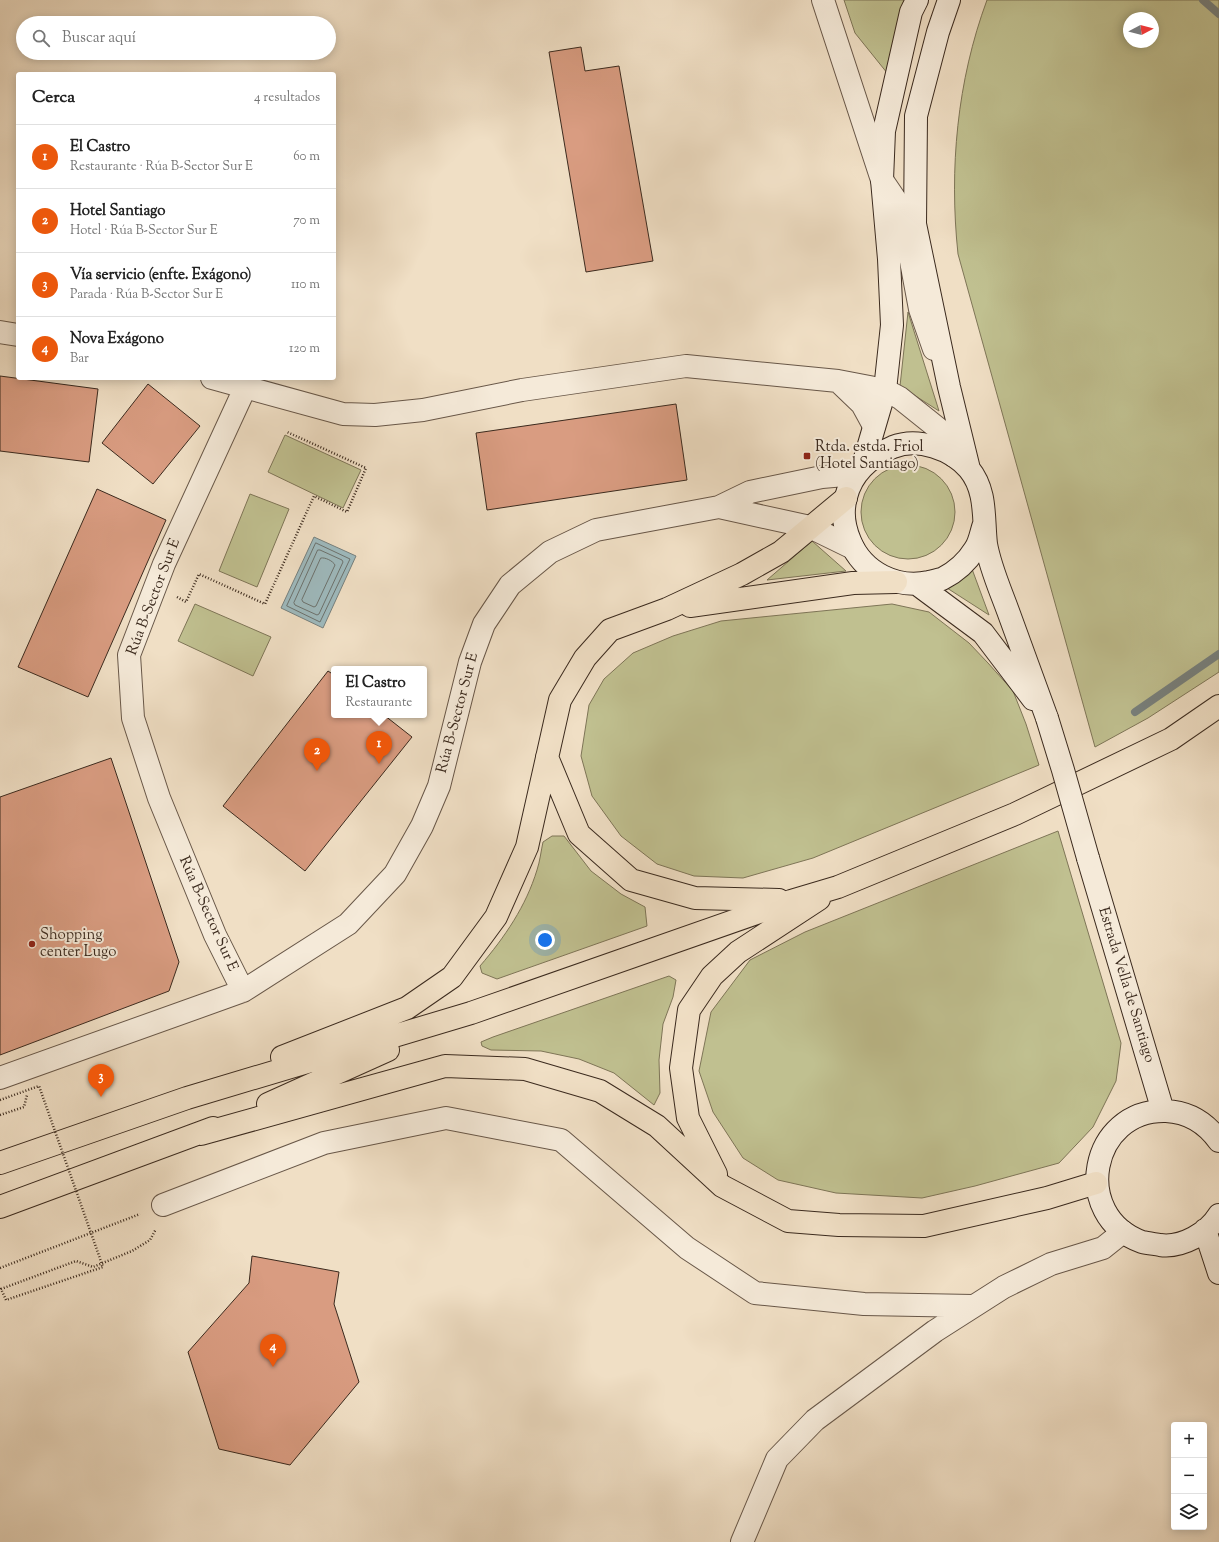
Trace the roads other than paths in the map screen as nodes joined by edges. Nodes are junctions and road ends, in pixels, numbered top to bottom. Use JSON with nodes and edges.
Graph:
{"nodes":[{"id":1,"x":823,"y":0,"type":"edge"},
{"id":2,"x":917,"y":0,"type":"edge"},
{"id":3,"x":949,"y":0,"type":"edge"},
{"id":4,"x":882,"y":180,"type":"junction"},
{"id":5,"x":0,"y":332,"type":"edge"},
{"id":6,"x":16,"y":335,"type":"edge"},
{"id":7,"x":219,"y":380,"type":"edge"},
{"id":8,"x":838,"y":381,"type":"junction"},
{"id":9,"x":949,"y":387,"type":"junction"},
{"id":10,"x":245,"y":388,"type":"junction"},
{"id":11,"x":885,"y":390,"type":"junction"},
{"id":12,"x":874,"y":426,"type":"junction"},
{"id":13,"x":962,"y":462,"type":"junction"},
{"id":14,"x":860,"y":470,"type":"junction"},
{"id":15,"x":846,"y":498,"type":"junction"},
{"id":16,"x":719,"y":507,"type":"junction"},
{"id":17,"x":984,"y":524,"type":"junction"},
{"id":18,"x":810,"y":527,"type":"junction"},
{"id":19,"x":853,"y":548,"type":"junction"},
{"id":20,"x":907,"y":583,"type":"junction"},
{"id":21,"x":667,"y":609,"type":"junction"},
{"id":22,"x":1219,"y":706,"type":"edge"},
{"id":23,"x":1047,"y":718,"type":"junction"},
{"id":24,"x":548,"y":757,"type":"junction"},
{"id":25,"x":838,"y":887,"type":"junction"},
{"id":26,"x":791,"y":901,"type":"junction"},
{"id":27,"x":243,"y":991,"type":"junction"},
{"id":28,"x":471,"y":1013,"type":"junction"},
{"id":29,"x":0,"y":1078,"type":"edge"},
{"id":30,"x":187,"y":1098,"type":"junction"},
{"id":31,"x":1163,"y":1111,"type":"junction"},
{"id":32,"x":201,"y":1134,"type":"junction"},
{"id":33,"x":1219,"y":1141,"type":"edge"},
{"id":34,"x":1,"y":1162,"type":"edge"},
{"id":35,"x":1096,"y":1183,"type":"junction"},
{"id":36,"x":722,"y":1186,"type":"junction"},
{"id":37,"x":163,"y":1205,"type":"road end"},
{"id":38,"x":0,"y":1207,"type":"edge"},
{"id":39,"x":1212,"y":1222,"type":"edge"},
{"id":40,"x":1123,"y":1232,"type":"junction"},
{"id":41,"x":1219,"y":1273,"type":"edge"},
{"id":42,"x":973,"y":1306,"type":"junction"},
{"id":43,"x":742,"y":1542,"type":"edge"}],
"edges":[{"from":1,"to":4,"type":"street"},
{"from":2,"to":4,"type":"street"},
{"from":3,"to":9,"type":"street"},
{"from":4,"to":9,"type":"street"},
{"from":4,"to":11,"type":"street"},
{"from":5,"to":6,"type":"street"},
{"from":7,"to":10,"type":"street"},
{"from":8,"to":10,"type":"street"},
{"from":8,"to":11,"type":"street"},
{"from":8,"to":12,"type":"street"},
{"from":9,"to":13,"type":"street"},
{"from":10,"to":27,"type":"street","name":"Rúa B-Sector Sur E"},
{"from":11,"to":12,"type":"street"},
{"from":11,"to":13,"type":"street"},
{"from":12,"to":14,"type":"street"},
{"from":13,"to":14,"type":"street"},
{"from":13,"to":17,"type":"street"},
{"from":14,"to":15,"type":"street"},
{"from":14,"to":16,"type":"street","name":"Rúa B-Sector Sur E"},
{"from":15,"to":18,"type":"highway"},
{"from":15,"to":19,"type":"street"},
{"from":16,"to":18,"type":"street","name":"Rúa B-Sector Sur E"},
{"from":16,"to":27,"type":"street","name":"Rúa B-Sector Sur E"},
{"from":17,"to":20,"type":"street"},
{"from":17,"to":23,"type":"street","name":"Estrada Vella de Santiago"},
{"from":18,"to":19,"type":"street","name":"Rúa B-Sector Sur E"},
{"from":18,"to":21,"type":"highway"},
{"from":19,"to":20,"type":"street"},
{"from":20,"to":21,"type":"highway"},
{"from":20,"to":23,"type":"street"},
{"from":21,"to":24,"type":"highway"},
{"from":22,"to":25,"type":"highway"},
{"from":23,"to":31,"type":"street","name":"Estrada Vella de Santiago","bridge":true},
{"from":24,"to":26,"type":"highway"},
{"from":24,"to":30,"type":"highway"},
{"from":25,"to":26,"type":"highway"},
{"from":25,"to":36,"type":"highway"},
{"from":26,"to":28,"type":"highway"},
{"from":27,"to":29,"type":"street","name":"Rúa B-Sector Sur E"},
{"from":28,"to":30,"type":"highway"},
{"from":28,"to":32,"type":"highway"},
{"from":30,"to":34,"type":"highway"},
{"from":31,"to":33,"type":"street"},
{"from":31,"to":35,"type":"street"},
{"from":32,"to":36,"type":"highway"},
{"from":32,"to":38,"type":"highway"},
{"from":35,"to":36,"type":"highway"},
{"from":35,"to":40,"type":"street"},
{"from":37,"to":42,"type":"street"},
{"from":39,"to":40,"type":"street"},
{"from":39,"to":41,"type":"street"},
{"from":40,"to":42,"type":"street"},
{"from":42,"to":43,"type":"street"}]}
